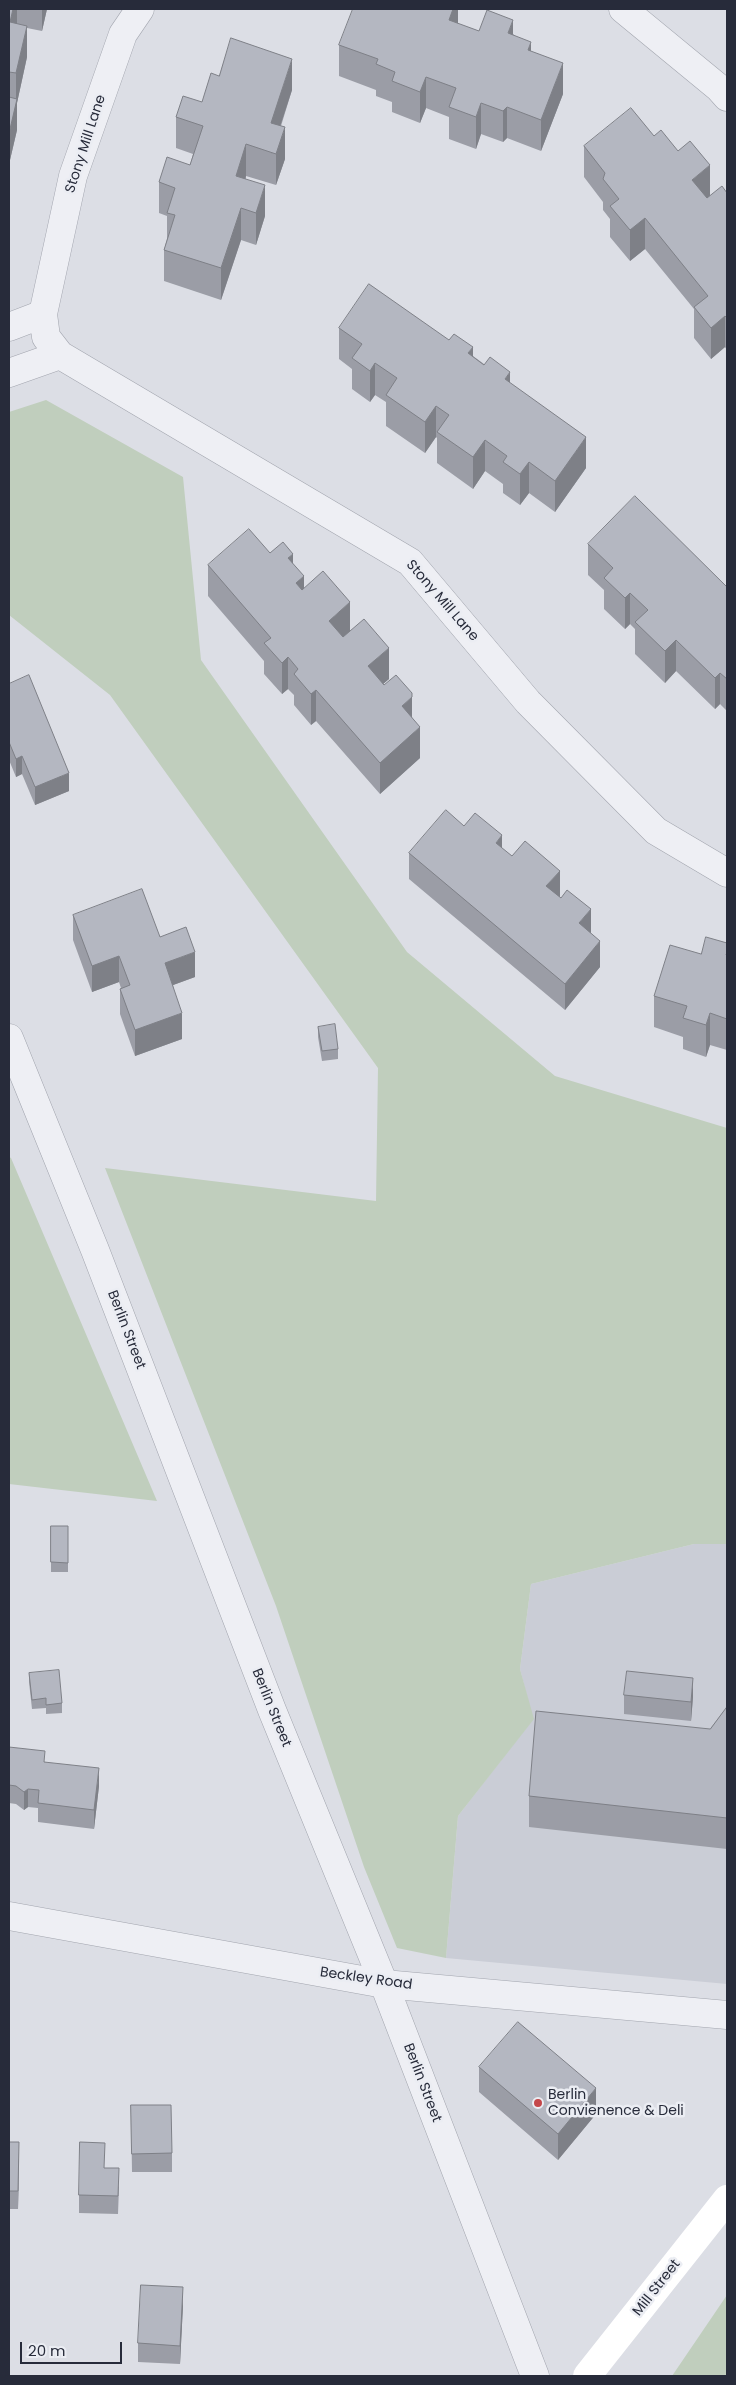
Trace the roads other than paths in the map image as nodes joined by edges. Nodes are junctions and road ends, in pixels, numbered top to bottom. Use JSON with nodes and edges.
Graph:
{"nodes":[{"id":1,"x":140,"y":9,"type":"edge"},
{"id":2,"x":622,"y":9,"type":"edge"},
{"id":3,"x":727,"y":97,"type":"edge"},
{"id":4,"x":43,"y":314,"type":"junction"},
{"id":5,"x":9,"y":327,"type":"edge"},
{"id":6,"x":60,"y":355,"type":"junction"},
{"id":7,"x":9,"y":373,"type":"edge"},
{"id":8,"x":727,"y":873,"type":"edge"},
{"id":9,"x":9,"y":1038,"type":"edge"},
{"id":10,"x":9,"y":1916,"type":"edge"},
{"id":11,"x":384,"y":1984,"type":"junction"},
{"id":12,"x":727,"y":2015,"type":"edge"},
{"id":13,"x":727,"y":2199,"type":"edge"},
{"id":14,"x":535,"y":2376,"type":"edge"},
{"id":15,"x":586,"y":2376,"type":"edge"}],
"edges":[{"from":1,"to":4,"type":"street","name":"Stony Mill Lane"},
{"from":2,"to":3,"type":"street"},
{"from":4,"to":5,"type":"street"},
{"from":4,"to":6,"type":"street","name":"Stony Mill Lane"},
{"from":6,"to":7,"type":"street"},
{"from":6,"to":8,"type":"street","name":"Stony Mill Lane"},
{"from":9,"to":11,"type":"street","name":"Berlin Street"},
{"from":10,"to":11,"type":"street","name":"Beckley Road"},
{"from":11,"to":12,"type":"street","name":"Beckley Road"},
{"from":11,"to":14,"type":"street","name":"Berlin Street"},
{"from":13,"to":15,"type":"main road","name":"Mill Street"}]}
